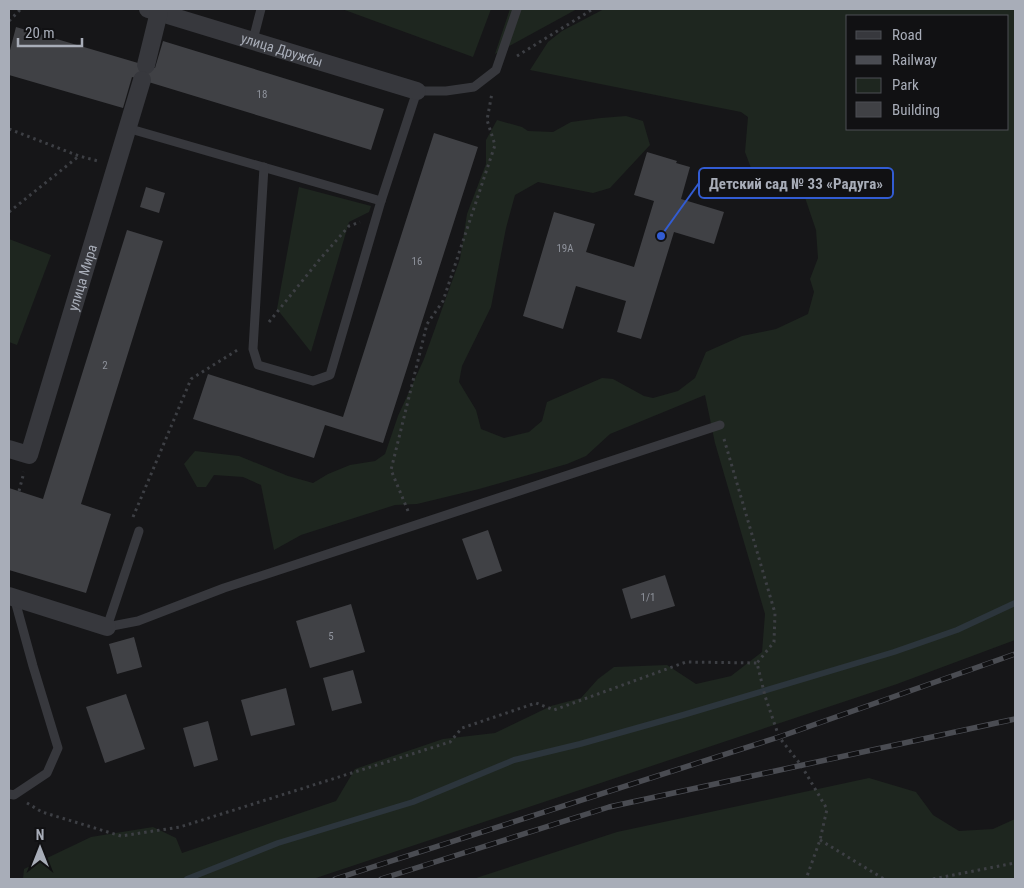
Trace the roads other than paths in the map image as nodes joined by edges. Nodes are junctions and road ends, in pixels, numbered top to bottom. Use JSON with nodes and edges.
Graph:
{"nodes":[{"id":1,"x":261,"y":9,"type":"edge"},
{"id":2,"x":517,"y":9,"type":"edge"},
{"id":3,"x":154,"y":10,"type":"edge"},
{"id":4,"x":253,"y":40,"type":"junction"},
{"id":5,"x":417,"y":92,"type":"junction"},
{"id":6,"x":127,"y":128,"type":"junction"},
{"id":7,"x":264,"y":167,"type":"junction"},
{"id":8,"x":381,"y":201,"type":"junction"},
{"id":9,"x":720,"y":425,"type":"road end"},
{"id":10,"x":9,"y":449,"type":"edge"},
{"id":11,"x":139,"y":531,"type":"road end"},
{"id":12,"x":11,"y":596,"type":"edge"},
{"id":13,"x":107,"y":627,"type":"junction"},
{"id":14,"x":11,"y":794,"type":"edge"}],
"edges":[{"from":1,"to":4,"type":"lane"},
{"from":2,"to":5,"type":"lane"},
{"from":3,"to":4,"type":"street","name":"улица Дружбы"},
{"from":3,"to":6,"type":"street","name":"улица Мира"},
{"from":4,"to":5,"type":"street","name":"улица Дружбы"},
{"from":5,"to":8,"type":"lane"},
{"from":6,"to":7,"type":"lane"},
{"from":6,"to":10,"type":"street","name":"улица Мира"},
{"from":7,"to":8,"type":"lane"},
{"from":7,"to":8,"type":"lane"},
{"from":9,"to":13,"type":"lane"},
{"from":11,"to":13,"type":"lane"},
{"from":12,"to":13,"type":"street"},
{"from":12,"to":14,"type":"lane"}]}
